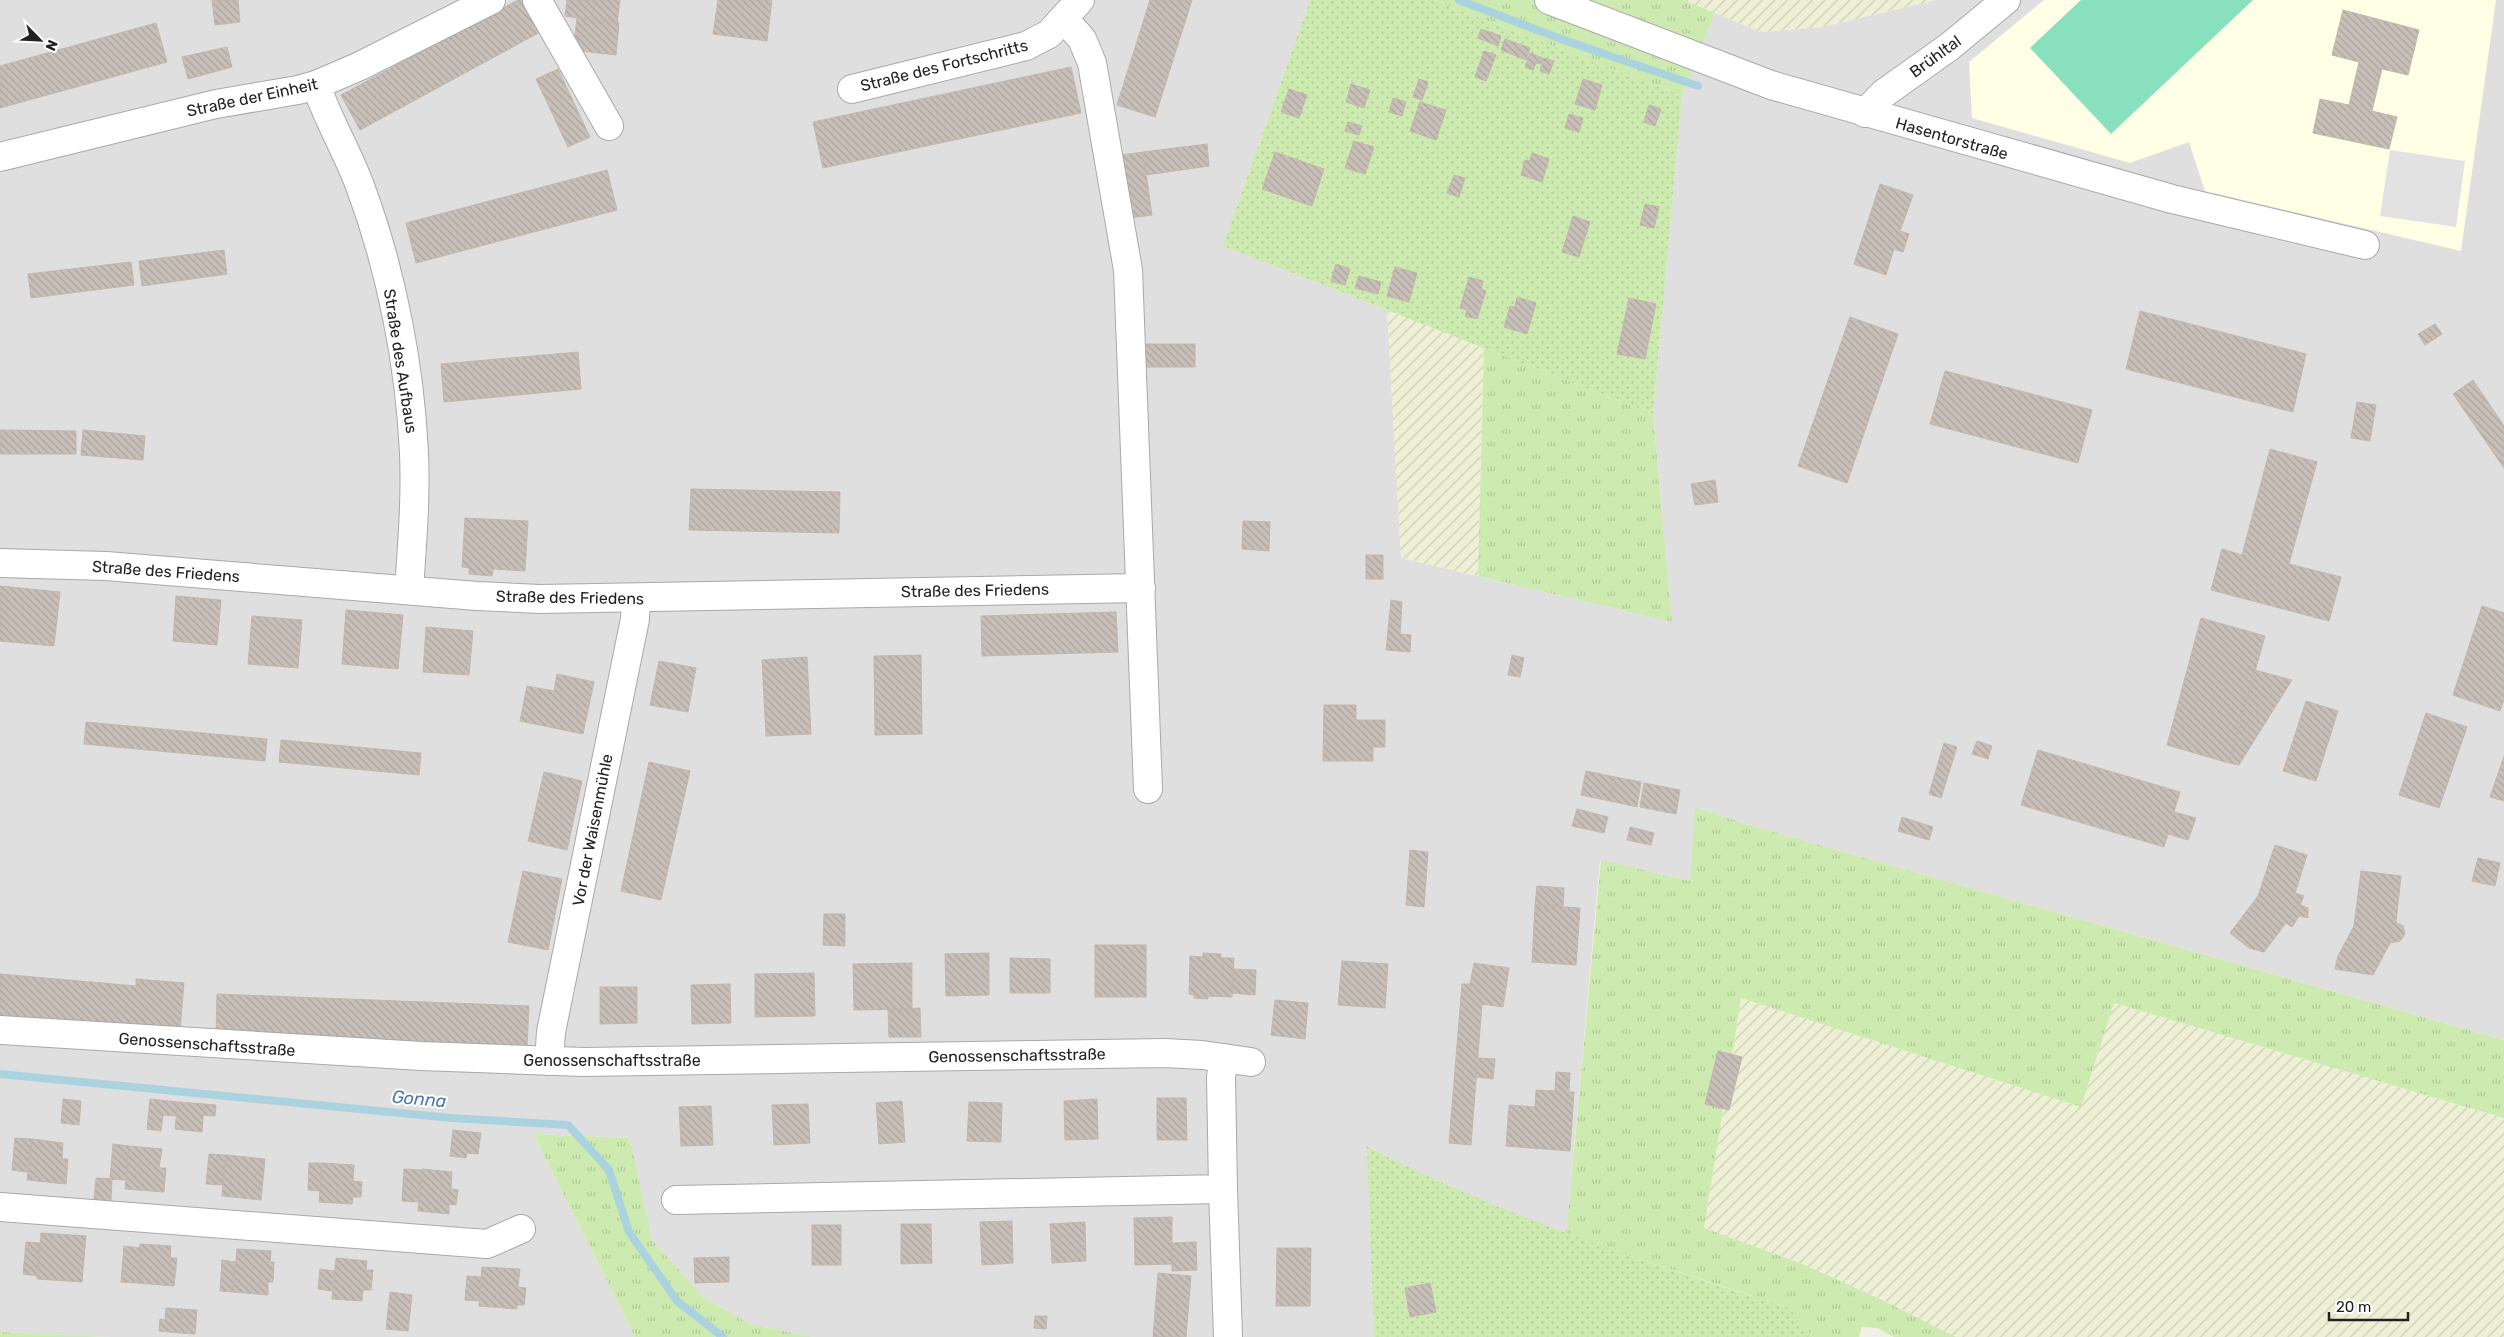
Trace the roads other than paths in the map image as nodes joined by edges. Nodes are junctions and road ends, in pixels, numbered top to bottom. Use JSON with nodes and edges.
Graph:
{"nodes":[{"id":1,"x":491,"y":0,"type":"edge"},
{"id":2,"x":536,"y":0,"type":"edge"},
{"id":3,"x":1549,"y":0,"type":"edge"},
{"id":4,"x":2006,"y":0,"type":"edge"},
{"id":5,"x":1072,"y":10,"type":"edge"},
{"id":6,"x":316,"y":85,"type":"junction"},
{"id":7,"x":852,"y":89,"type":"dead end"},
{"id":8,"x":1865,"y":113,"type":"junction"},
{"id":9,"x":609,"y":126,"type":"dead end"},
{"id":10,"x":0,"y":156,"type":"edge"},
{"id":11,"x":2365,"y":245,"type":"dead end"},
{"id":12,"x":0,"y":563,"type":"edge"},
{"id":13,"x":1141,"y":588,"type":"junction"},
{"id":14,"x":409,"y":590,"type":"junction"},
{"id":15,"x":636,"y":599,"type":"junction"},
{"id":16,"x":1148,"y":789,"type":"dead end"},
{"id":17,"x":0,"y":1030,"type":"edge"},
{"id":18,"x":1224,"y":1058,"type":"junction"},
{"id":19,"x":549,"y":1061,"type":"junction"},
{"id":20,"x":1251,"y":1062,"type":"dead end"},
{"id":21,"x":1223,"y":1189,"type":"junction"},
{"id":22,"x":676,"y":1200,"type":"dead end"},
{"id":23,"x":0,"y":1207,"type":"edge"},
{"id":24,"x":521,"y":1228,"type":"dead end"},
{"id":25,"x":1228,"y":1337,"type":"edge"}],
"edges":[{"from":1,"to":6,"type":"street","name":"Straße der Einheit"},
{"from":2,"to":9,"type":"street"},
{"from":3,"to":8,"type":"street","name":"Hasentorstraße"},
{"from":4,"to":8,"type":"street","name":"Brühltal"},
{"from":5,"to":7,"type":"street","name":"Straße des Fortschritts"},
{"from":5,"to":13,"type":"street"},
{"from":6,"to":10,"type":"street","name":"Straße der Einheit"},
{"from":6,"to":14,"type":"street","name":"Straße des Aufbaus"},
{"from":8,"to":11,"type":"street","name":"Hasentorstraße"},
{"from":12,"to":14,"type":"street","name":"Straße des Friedens"},
{"from":13,"to":15,"type":"street","name":"Straße des Friedens"},
{"from":13,"to":16,"type":"street"},
{"from":14,"to":15,"type":"street","name":"Straße des Friedens"},
{"from":15,"to":19,"type":"street","name":"Vor der Waisenmühle"},
{"from":17,"to":19,"type":"street","name":"Genossenschaftsstraße"},
{"from":18,"to":19,"type":"street","name":"Genossenschaftsstraße"},
{"from":18,"to":20,"type":"street","name":"Genossenschaftsstraße"},
{"from":18,"to":21,"type":"street"},
{"from":21,"to":22,"type":"street"},
{"from":21,"to":25,"type":"street"},
{"from":23,"to":24,"type":"street"}]}
